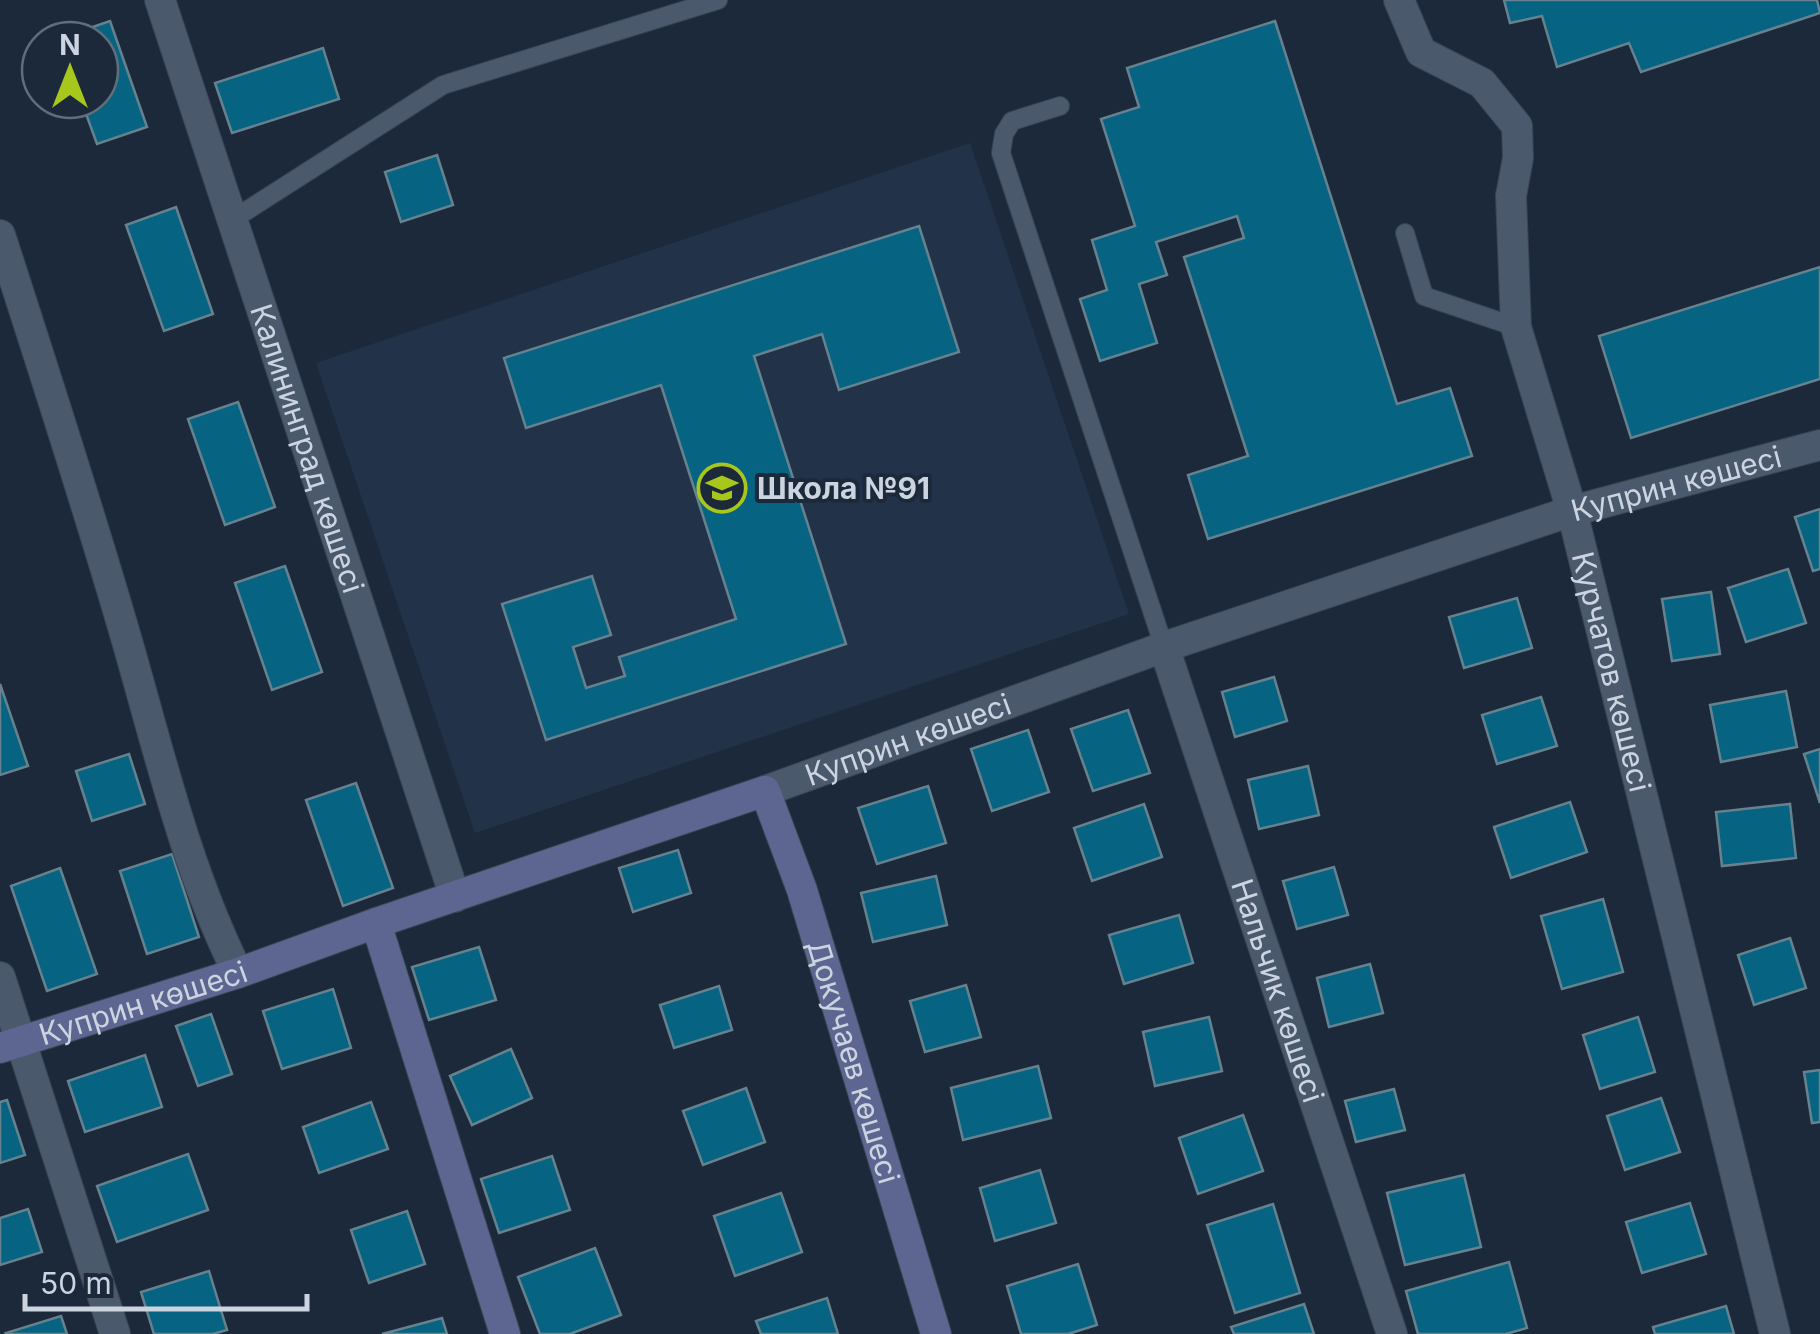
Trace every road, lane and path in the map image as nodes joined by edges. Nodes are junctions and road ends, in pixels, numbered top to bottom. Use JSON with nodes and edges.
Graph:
{"nodes":[{"id":1,"x":160,"y":0,"type":"edge"},
{"id":2,"x":718,"y":0,"type":"edge"},
{"id":3,"x":1399,"y":0,"type":"edge"},
{"id":4,"x":1060,"y":106,"type":"dead end"},
{"id":5,"x":232,"y":220,"type":"junction"},
{"id":6,"x":1404,"y":233,"type":"dead end"},
{"id":7,"x":0,"y":235,"type":"edge"},
{"id":8,"x":1516,"y":327,"type":"junction"},
{"id":9,"x":1820,"y":444,"type":"edge"},
{"id":10,"x":1572,"y":511,"type":"junction"},
{"id":11,"x":1164,"y":647,"type":"junction"},
{"id":12,"x":765,"y":792,"type":"junction"},
{"id":13,"x":455,"y":897,"type":"junction"},
{"id":14,"x":376,"y":923,"type":"junction"},
{"id":15,"x":238,"y":972,"type":"junction"},
{"id":16,"x":0,"y":977,"type":"edge"},
{"id":17,"x":10,"y":1044,"type":"edge"},
{"id":18,"x":116,"y":1334,"type":"edge"},
{"id":19,"x":506,"y":1334,"type":"edge"},
{"id":20,"x":936,"y":1334,"type":"edge"},
{"id":21,"x":1392,"y":1334,"type":"edge"},
{"id":22,"x":1775,"y":1334,"type":"edge"}],
"edges":[{"from":1,"to":5,"type":"street","name":"Калининград көшесі"},
{"from":2,"to":5,"type":"lane"},
{"from":3,"to":8,"type":"street","name":"Курчатов көшесі"},
{"from":4,"to":11,"type":"lane"},
{"from":5,"to":13,"type":"street","name":"Калининград көшесі"},
{"from":6,"to":8,"type":"lane"},
{"from":7,"to":15,"type":"street"},
{"from":8,"to":10,"type":"street","name":"Курчатов көшесі"},
{"from":9,"to":10,"type":"street","name":"Куприн көшесі"},
{"from":10,"to":11,"type":"street","name":"Куприн көшесі"},
{"from":10,"to":22,"type":"street","name":"Курчатов көшесі"},
{"from":11,"to":12,"type":"street","name":"Куприн көшесі"},
{"from":11,"to":21,"type":"street","name":"Нальчик көшесі"},
{"from":12,"to":13,"type":"street","name":"Куприн көшесі"},
{"from":12,"to":20,"type":"street","name":"Докучаев көшесі"},
{"from":13,"to":14,"type":"street","name":"Куприн көшесі"},
{"from":14,"to":15,"type":"street","name":"Куприн көшесі"},
{"from":14,"to":19,"type":"street"},
{"from":15,"to":17,"type":"street","name":"Куприн көшесі"},
{"from":16,"to":17,"type":"street"},
{"from":17,"to":18,"type":"street"}]}
